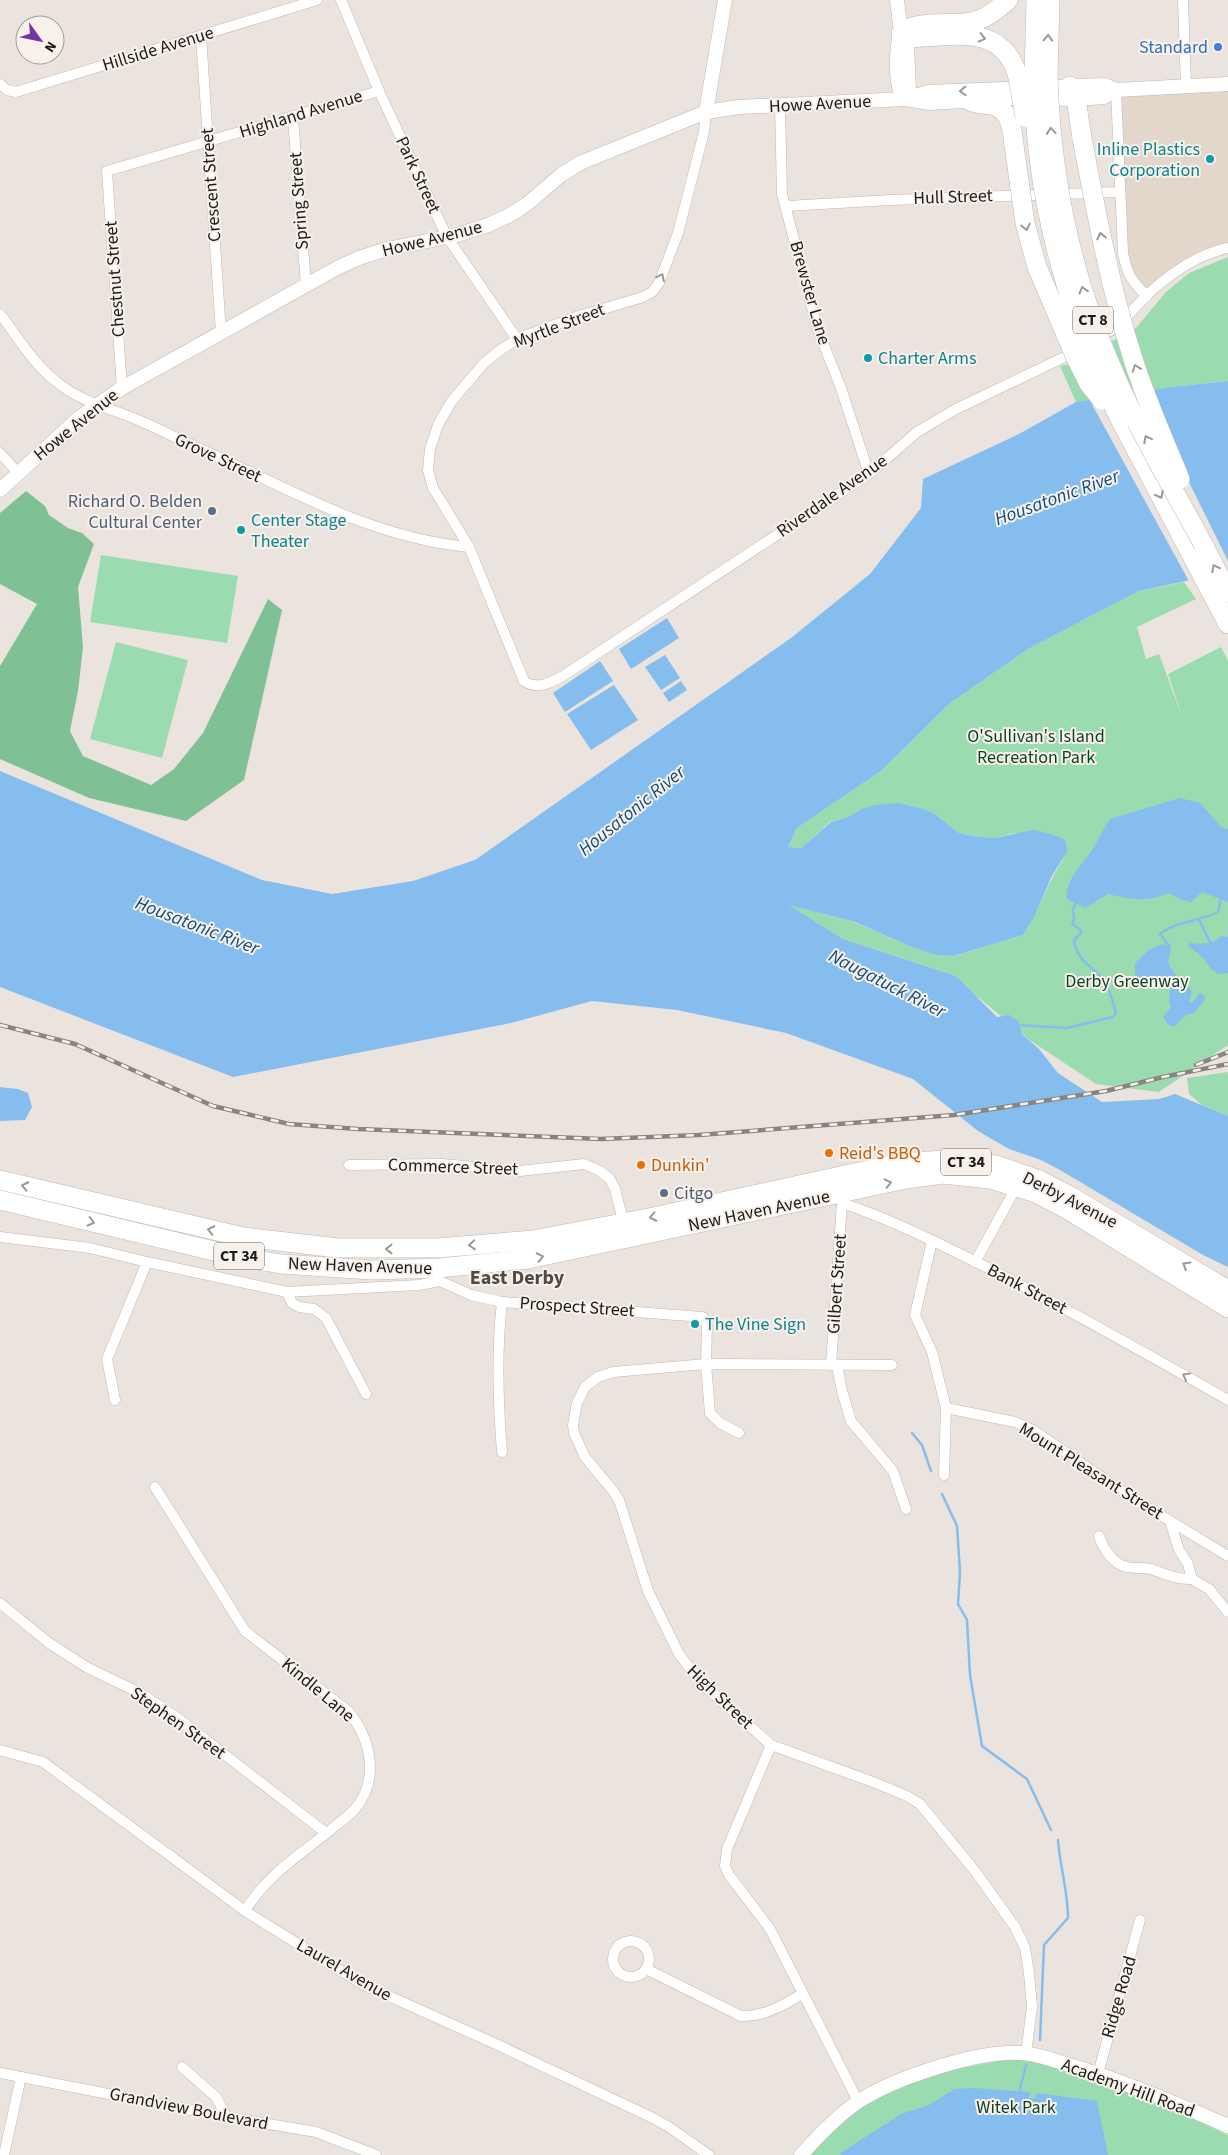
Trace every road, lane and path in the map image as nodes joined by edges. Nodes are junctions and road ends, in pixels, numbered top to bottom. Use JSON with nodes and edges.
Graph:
{"nodes":[{"id":1,"x":317,"y":0,"type":"edge"},
{"id":2,"x":341,"y":0,"type":"edge"},
{"id":3,"x":725,"y":0,"type":"edge"},
{"id":4,"x":897,"y":0,"type":"edge"},
{"id":5,"x":1008,"y":0,"type":"edge"},
{"id":6,"x":1036,"y":0,"type":"edge"},
{"id":7,"x":1050,"y":0,"type":"edge"},
{"id":8,"x":1183,"y":0,"type":"edge"},
{"id":9,"x":901,"y":33,"type":"junction"},
{"id":10,"x":201,"y":36,"type":"junction"},
{"id":11,"x":1033,"y":76,"type":"junction"},
{"id":12,"x":0,"y":84,"type":"edge"},
{"id":13,"x":1228,"y":84,"type":"edge"},
{"id":14,"x":1186,"y":86,"type":"junction"},
{"id":15,"x":1116,"y":90,"type":"junction"},
{"id":16,"x":379,"y":91,"type":"junction"},
{"id":17,"x":1073,"y":92,"type":"junction"},
{"id":18,"x":904,"y":99,"type":"junction"},
{"id":19,"x":972,"y":102,"type":"junction"},
{"id":20,"x":780,"y":106,"type":"junction"},
{"id":21,"x":706,"y":112,"type":"junction"},
{"id":22,"x":293,"y":118,"type":"junction"},
{"id":23,"x":208,"y":141,"type":"junction"},
{"id":24,"x":107,"y":171,"type":"joint"},
{"id":25,"x":1120,"y":192,"type":"junction"},
{"id":26,"x":787,"y":206,"type":"junction"},
{"id":27,"x":447,"y":237,"type":"junction"},
{"id":28,"x":1228,"y":248,"type":"edge"},
{"id":29,"x":306,"y":285,"type":"junction"},
{"id":30,"x":1147,"y":296,"type":"junction"},
{"id":31,"x":0,"y":314,"type":"edge"},
{"id":32,"x":221,"y":333,"type":"junction"},
{"id":33,"x":517,"y":339,"type":"junction"},
{"id":34,"x":122,"y":388,"type":"junction"},
{"id":35,"x":99,"y":404,"type":"junction"},
{"id":36,"x":1121,"y":421,"type":"junction"},
{"id":37,"x":0,"y":453,"type":"edge"},
{"id":38,"x":18,"y":473,"type":"junction"},
{"id":39,"x":869,"y":474,"type":"junction"},
{"id":40,"x":0,"y":490,"type":"edge"},
{"id":41,"x":1203,"y":544,"type":"junction"},
{"id":42,"x":469,"y":547,"type":"junction"},
{"id":43,"x":1228,"y":593,"type":"edge"},
{"id":44,"x":1228,"y":624,"type":"edge"},
{"id":45,"x":519,"y":672,"type":"joint"},
{"id":46,"x":349,"y":1165,"type":"dead end"},
{"id":47,"x":0,"y":1180,"type":"edge"},
{"id":48,"x":1017,"y":1186,"type":"junction"},
{"id":49,"x":50,"y":1192,"type":"junction"},
{"id":50,"x":840,"y":1192,"type":"junction"},
{"id":51,"x":0,"y":1200,"type":"edge"},
{"id":52,"x":44,"y":1210,"type":"junction"},
{"id":53,"x":1084,"y":1212,"type":"junction"},
{"id":54,"x":625,"y":1231,"type":"junction"},
{"id":55,"x":0,"y":1237,"type":"edge"},
{"id":56,"x":932,"y":1241,"type":"junction"},
{"id":57,"x":438,"y":1248,"type":"junction"},
{"id":58,"x":147,"y":1262,"type":"junction"},
{"id":59,"x":975,"y":1262,"type":"junction"},
{"id":60,"x":439,"y":1275,"type":"junction"},
{"id":61,"x":1215,"y":1289,"type":"edge"},
{"id":62,"x":286,"y":1292,"type":"junction"},
{"id":63,"x":502,"y":1302,"type":"junction"},
{"id":64,"x":1228,"y":1308,"type":"edge"},
{"id":65,"x":706,"y":1364,"type":"junction"},
{"id":66,"x":892,"y":1365,"type":"dead end"},
{"id":67,"x":834,"y":1366,"type":"junction"},
{"id":68,"x":366,"y":1394,"type":"dead end"},
{"id":69,"x":116,"y":1400,"type":"dead end"},
{"id":70,"x":1228,"y":1400,"type":"edge"},
{"id":71,"x":946,"y":1408,"type":"junction"},
{"id":72,"x":739,"y":1433,"type":"dead end"},
{"id":73,"x":502,"y":1452,"type":"dead end"},
{"id":74,"x":944,"y":1475,"type":"dead end"},
{"id":75,"x":155,"y":1487,"type":"dead end"},
{"id":76,"x":906,"y":1509,"type":"dead end"},
{"id":77,"x":1170,"y":1521,"type":"junction"},
{"id":78,"x":1098,"y":1536,"type":"dead end"},
{"id":79,"x":1228,"y":1556,"type":"edge"},
{"id":80,"x":1192,"y":1579,"type":"junction"},
{"id":81,"x":0,"y":1603,"type":"edge"},
{"id":82,"x":1228,"y":1612,"type":"edge"},
{"id":83,"x":771,"y":1745,"type":"junction"},
{"id":84,"x":0,"y":1750,"type":"edge"},
{"id":85,"x":326,"y":1834,"type":"junction"},
{"id":86,"x":245,"y":1911,"type":"junction"},
{"id":87,"x":1140,"y":1920,"type":"dead end"},
{"id":88,"x":646,"y":1969,"type":"dead end"},
{"id":89,"x":802,"y":1994,"type":"junction"},
{"id":90,"x":1026,"y":2054,"type":"junction"},
{"id":91,"x":182,"y":2068,"type":"dead end"},
{"id":92,"x":0,"y":2073,"type":"edge"},
{"id":93,"x":1098,"y":2074,"type":"junction"},
{"id":94,"x":21,"y":2077,"type":"junction"},
{"id":95,"x":858,"y":2101,"type":"junction"},
{"id":96,"x":227,"y":2117,"type":"junction"},
{"id":97,"x":1228,"y":2126,"type":"edge"},
{"id":98,"x":4,"y":2155,"type":"edge"},
{"id":99,"x":376,"y":2155,"type":"edge"},
{"id":100,"x":709,"y":2155,"type":"edge"},
{"id":101,"x":801,"y":2155,"type":"edge"}],
"edges":[{"from":1,"to":10,"type":"street","name":"Hillside Avenue"},
{"from":2,"to":16,"type":"street","name":"Park Street"},
{"from":3,"to":21,"type":"main road","name":"Myrtle Street"},
{"from":4,"to":9,"type":"main road"},
{"from":5,"to":9,"type":"highway"},
{"from":6,"to":11,"type":"highway","number":"CT 8"},
{"from":11,"to":7,"type":"highway","number":"CT 8","one_way":true},
{"from":8,"to":14,"type":"street"},
{"from":9,"to":11,"type":"highway","one_way":true},
{"from":9,"to":18,"type":"main road"},
{"from":10,"to":12,"type":"street","name":"Hillside Avenue"},
{"from":10,"to":23,"type":"street","name":"Crescent Street"},
{"from":11,"to":36,"type":"highway","number":"CT 8","bridge":true},
{"from":41,"to":11,"type":"highway","number":"CT 8","one_way":true,"bridge":true},
{"from":13,"to":14,"type":"main road","name":"Howe Avenue"},
{"from":14,"to":15,"type":"main road","name":"Howe Avenue"},
{"from":15,"to":17,"type":"main road","name":"Howe Avenue"},
{"from":15,"to":25,"type":"street"},
{"from":16,"to":22,"type":"street","name":"Highland Avenue"},
{"from":16,"to":27,"type":"street","name":"Park Street"},
{"from":17,"to":18,"type":"main road","name":"Howe Avenue","one_way":true},
{"from":17,"to":19,"type":"main road","name":"Howe Avenue"},
{"from":41,"to":17,"type":"highway","one_way":true,"bridge":true},
{"from":18,"to":19,"type":"main road","name":"Howe Avenue"},
{"from":18,"to":20,"type":"main road","name":"Howe Avenue"},
{"from":19,"to":36,"type":"highway","one_way":true,"bridge":true},
{"from":20,"to":21,"type":"main road","name":"Howe Avenue"},
{"from":20,"to":26,"type":"street","name":"Brewster Lane"},
{"from":21,"to":27,"type":"main road","name":"Howe Avenue"},
{"from":33,"to":21,"type":"street","name":"Myrtle Street","one_way":true},
{"from":22,"to":23,"type":"street","name":"Highland Avenue"},
{"from":22,"to":29,"type":"street","name":"Spring Street"},
{"from":23,"to":24,"type":"street","name":"Highland Avenue"},
{"from":23,"to":32,"type":"street","name":"Crescent Street"},
{"from":24,"to":34,"type":"street","name":"Chestnut Street"},
{"from":25,"to":26,"type":"street","name":"Hull Street"},
{"from":25,"to":30,"type":"street"},
{"from":26,"to":39,"type":"street","name":"Brewster Lane"},
{"from":27,"to":29,"type":"main road","name":"Howe Avenue"},
{"from":27,"to":33,"type":"street","name":"Park Street"},
{"from":28,"to":30,"type":"street","name":"Riverdale Avenue"},
{"from":29,"to":32,"type":"main road","name":"Howe Avenue"},
{"from":30,"to":39,"type":"street","name":"Riverdale Avenue"},
{"from":31,"to":35,"type":"street","name":"Grove Street"},
{"from":32,"to":34,"type":"main road","name":"Howe Avenue"},
{"from":33,"to":42,"type":"street","name":"Myrtle Street"},
{"from":34,"to":35,"type":"main road","name":"Howe Avenue"},
{"from":35,"to":38,"type":"main road","name":"Howe Avenue"},
{"from":35,"to":42,"type":"street","name":"Grove Street"},
{"from":36,"to":44,"type":"highway","number":"CT 8","one_way":true},
{"from":37,"to":38,"type":"street"},
{"from":38,"to":40,"type":"main road","name":"Howe Avenue"},
{"from":39,"to":45,"type":"street","name":"Riverdale Avenue"},
{"from":43,"to":41,"type":"highway","number":"CT 8","one_way":true},
{"from":42,"to":45,"type":"street","name":"Myrtle Street"},
{"from":46,"to":54,"type":"street","name":"Commerce Street"},
{"from":49,"to":47,"type":"highway","name":"New Haven Avenue","number":"CT 34","one_way":true},
{"from":50,"to":48,"type":"highway","name":"Derby Avenue","number":"CT 34","one_way":true},
{"from":48,"to":53,"type":"highway","name":"Derby Avenue","number":"CT 34"},
{"from":48,"to":59,"type":"street"},
{"from":49,"to":52,"type":"highway"},
{"from":57,"to":49,"type":"highway","name":"New Haven Avenue","number":"CT 34","one_way":true},
{"from":50,"to":53,"type":"highway","name":"Derby Avenue","number":"CT 34"},
{"from":50,"to":54,"type":"highway","name":"New Haven Avenue","number":"CT 34"},
{"from":50,"to":56,"type":"street","name":"Bank Street"},
{"from":50,"to":67,"type":"street","name":"Gilbert Street"},
{"from":51,"to":52,"type":"highway","name":"New Haven Avenue","number":"CT 34"},
{"from":52,"to":60,"type":"highway","name":"New Haven Avenue","number":"CT 34","one_way":true},
{"from":53,"to":61,"type":"highway","name":"Derby Avenue","number":"CT 34"},
{"from":54,"to":57,"type":"highway","name":"New Haven Avenue","number":"CT 34","one_way":true},
{"from":60,"to":54,"type":"highway","name":"New Haven Avenue","number":"CT 34","one_way":true},
{"from":55,"to":58,"type":"street"},
{"from":56,"to":59,"type":"street","name":"Bank Street"},
{"from":56,"to":71,"type":"street"},
{"from":57,"to":60,"type":"street"},
{"from":58,"to":62,"type":"street"},
{"from":58,"to":69,"type":"street"},
{"from":70,"to":59,"type":"street","name":"Bank Street","one_way":true},
{"from":60,"to":62,"type":"street"},
{"from":60,"to":63,"type":"street","name":"Prospect Street"},
{"from":61,"to":64,"type":"highway","name":"Derby Avenue","number":"CT 34"},
{"from":62,"to":68,"type":"street"},
{"from":63,"to":65,"type":"street","name":"Prospect Street"},
{"from":63,"to":73,"type":"street"},
{"from":65,"to":67,"type":"street","name":"High Street"},
{"from":65,"to":72,"type":"street","name":"Prospect Street"},
{"from":65,"to":83,"type":"street","name":"High Street"},
{"from":66,"to":67,"type":"street","name":"High Street"},
{"from":67,"to":76,"type":"street","name":"Gilbert Street"},
{"from":71,"to":74,"type":"street"},
{"from":71,"to":77,"type":"street","name":"Mount Pleasant Street"},
{"from":75,"to":85,"type":"street","name":"Kindle Lane"},
{"from":77,"to":79,"type":"street","name":"Mount Pleasant Street"},
{"from":77,"to":80,"type":"street"},
{"from":78,"to":80,"type":"street"},
{"from":80,"to":82,"type":"street"},
{"from":81,"to":85,"type":"street","name":"Stephen Street"},
{"from":83,"to":89,"type":"street"},
{"from":83,"to":90,"type":"street","name":"High Street"},
{"from":84,"to":86,"type":"street","name":"Laurel Avenue"},
{"from":85,"to":86,"type":"street","name":"Kindle Lane"},
{"from":86,"to":100,"type":"street","name":"Laurel Avenue"},
{"from":87,"to":93,"type":"street","name":"Ridge Road"},
{"from":88,"to":89,"type":"street"},
{"from":89,"to":95,"type":"street"},
{"from":90,"to":93,"type":"main road","name":"Academy Hill Road"},
{"from":90,"to":95,"type":"main road","name":"Academy Hill Road"},
{"from":91,"to":96,"type":"street"},
{"from":92,"to":94,"type":"street","name":"Grandview Boulevard"},
{"from":93,"to":97,"type":"main road","name":"Academy Hill Road"},
{"from":94,"to":96,"type":"street","name":"Grandview Boulevard"},
{"from":94,"to":98,"type":"street"},
{"from":95,"to":101,"type":"main road","name":"Academy Hill Road"},
{"from":96,"to":99,"type":"street","name":"Grandview Boulevard"}]}
